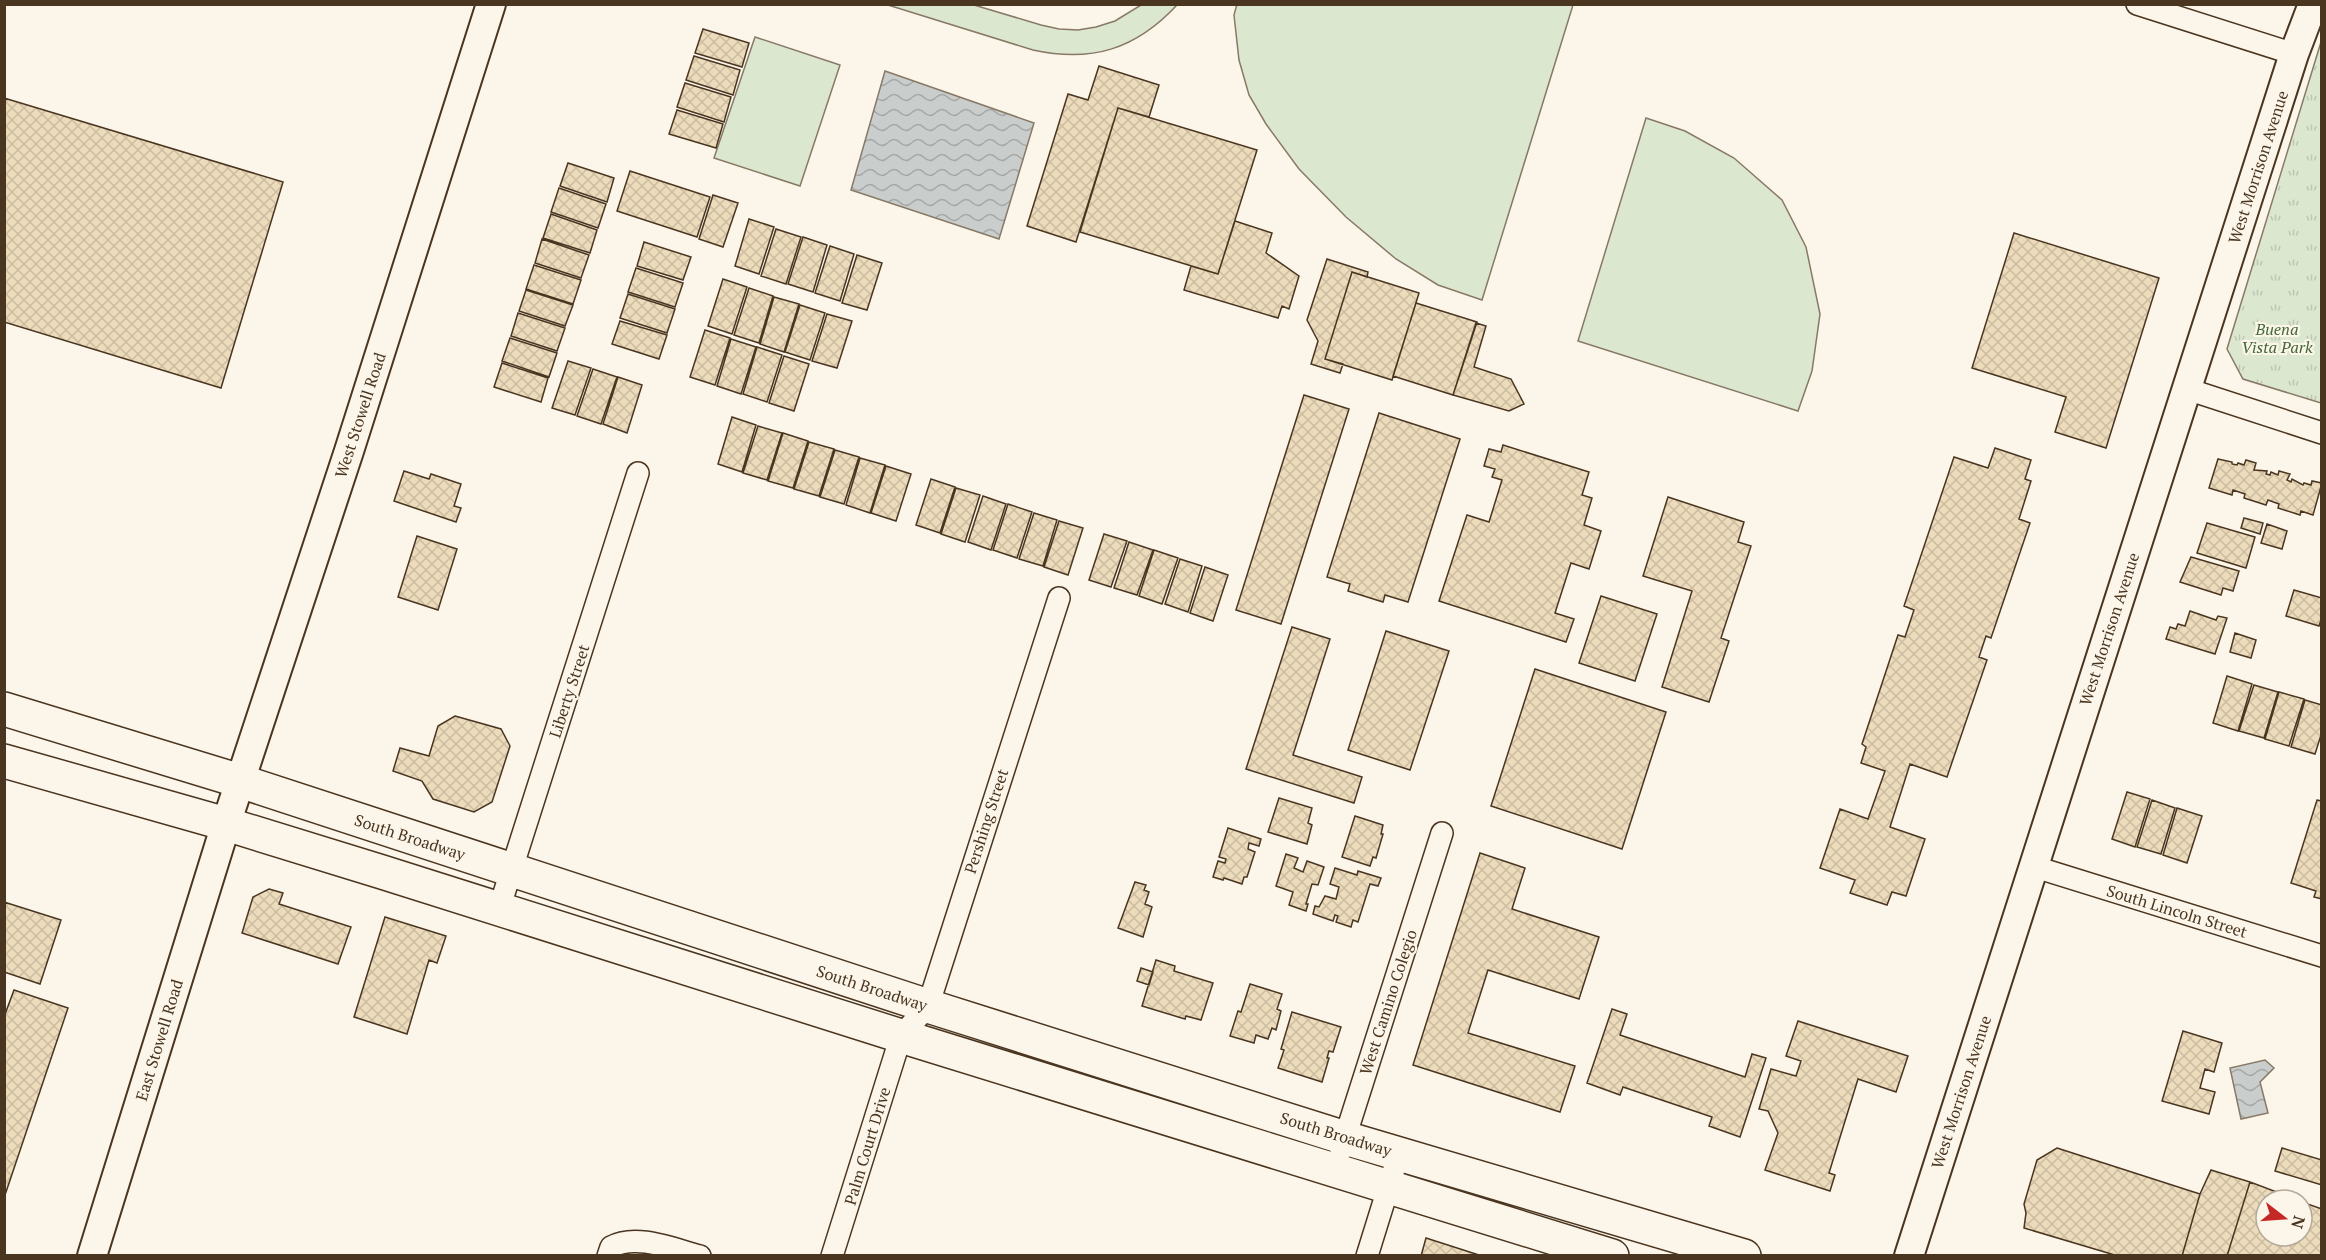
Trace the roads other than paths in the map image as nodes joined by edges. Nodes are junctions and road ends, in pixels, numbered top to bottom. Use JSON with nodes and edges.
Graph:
{"nodes":[{"id":1,"x":491,"y":4,"type":"edge"},
{"id":2,"x":2137,"y":4,"type":"edge"},
{"id":3,"x":2313,"y":4,"type":"edge"},
{"id":4,"x":2294,"y":54,"type":"junction"},
{"id":5,"x":2187,"y":389,"type":"junction"},
{"id":6,"x":2322,"y":432,"type":"edge"},
{"id":7,"x":639,"y":473,"type":"dead end"},
{"id":8,"x":1059,"y":598,"type":"dead end"},
{"id":9,"x":4,"y":709,"type":"edge"},
{"id":10,"x":4,"y":761,"type":"edge"},
{"id":11,"x":240,"y":781,"type":"junction"},
{"id":12,"x":226,"y":824,"type":"junction"},
{"id":13,"x":1442,"y":833,"type":"dead end"},
{"id":14,"x":2032,"y":866,"type":"junction"},
{"id":15,"x":511,"y":871,"type":"junction"},
{"id":16,"x":498,"y":909,"type":"junction"},
{"id":17,"x":2322,"y":956,"type":"edge"},
{"id":18,"x":928,"y":1006,"type":"junction"},
{"id":19,"x":901,"y":1036,"type":"junction"},
{"id":20,"x":1345,"y":1138,"type":"junction"},
{"id":21,"x":1399,"y":1153,"type":"junction"},
{"id":22,"x":1334,"y":1170,"type":"junction"},
{"id":23,"x":1388,"y":1188,"type":"junction"},
{"id":24,"x":92,"y":1256,"type":"edge"},
{"id":25,"x":608,"y":1256,"type":"edge"},
{"id":26,"x":700,"y":1256,"type":"edge"},
{"id":27,"x":832,"y":1256,"type":"edge"},
{"id":28,"x":1367,"y":1256,"type":"edge"},
{"id":29,"x":1612,"y":1256,"type":"edge"},
{"id":30,"x":1744,"y":1256,"type":"edge"},
{"id":31,"x":1909,"y":1256,"type":"edge"}],
"edges":[{"from":1,"to":11,"type":"street","name":"West Stowell Road"},
{"from":2,"to":4,"type":"street"},
{"from":3,"to":4,"type":"street","name":"West Morrison Avenue"},
{"from":4,"to":5,"type":"street","name":"West Morrison Avenue"},
{"from":5,"to":6,"type":"street"},
{"from":5,"to":14,"type":"street","name":"West Morrison Avenue"},
{"from":7,"to":15,"type":"street","name":"Liberty Street"},
{"from":8,"to":18,"type":"street","name":"Pershing Street"},
{"from":9,"to":11,"type":"main road","name":"South Broadway"},
{"from":10,"to":12,"type":"main road"},
{"from":11,"to":12,"type":"street","name":"West Stowell Road"},
{"from":11,"to":15,"type":"main road","name":"South Broadway"},
{"from":12,"to":16,"type":"main road"},
{"from":12,"to":24,"type":"street","name":"East Stowell Road"},
{"from":13,"to":20,"type":"street","name":"West Camino Colegio"},
{"from":14,"to":17,"type":"street","name":"South Lincoln Street"},
{"from":14,"to":31,"type":"street","name":"West Morrison Avenue"},
{"from":15,"to":16,"type":"street","name":"Liberty Street"},
{"from":15,"to":18,"type":"main road","name":"South Broadway"},
{"from":16,"to":19,"type":"main road"},
{"from":18,"to":19,"type":"street","name":"Pershing Street"},
{"from":18,"to":20,"type":"main road","name":"South Broadway"},
{"from":19,"to":22,"type":"main road"},
{"from":19,"to":27,"type":"street","name":"Palm Court Drive"},
{"from":20,"to":21,"type":"main road","name":"South Broadway"},
{"from":20,"to":22,"type":"street","name":"West Camino Colegio"},
{"from":21,"to":23,"type":"street"},
{"from":21,"to":30,"type":"main road","name":"South Broadway"},
{"from":22,"to":23,"type":"main road"},
{"from":23,"to":28,"type":"street"},
{"from":23,"to":29,"type":"main road"},
{"from":25,"to":26,"type":"street"}]}
